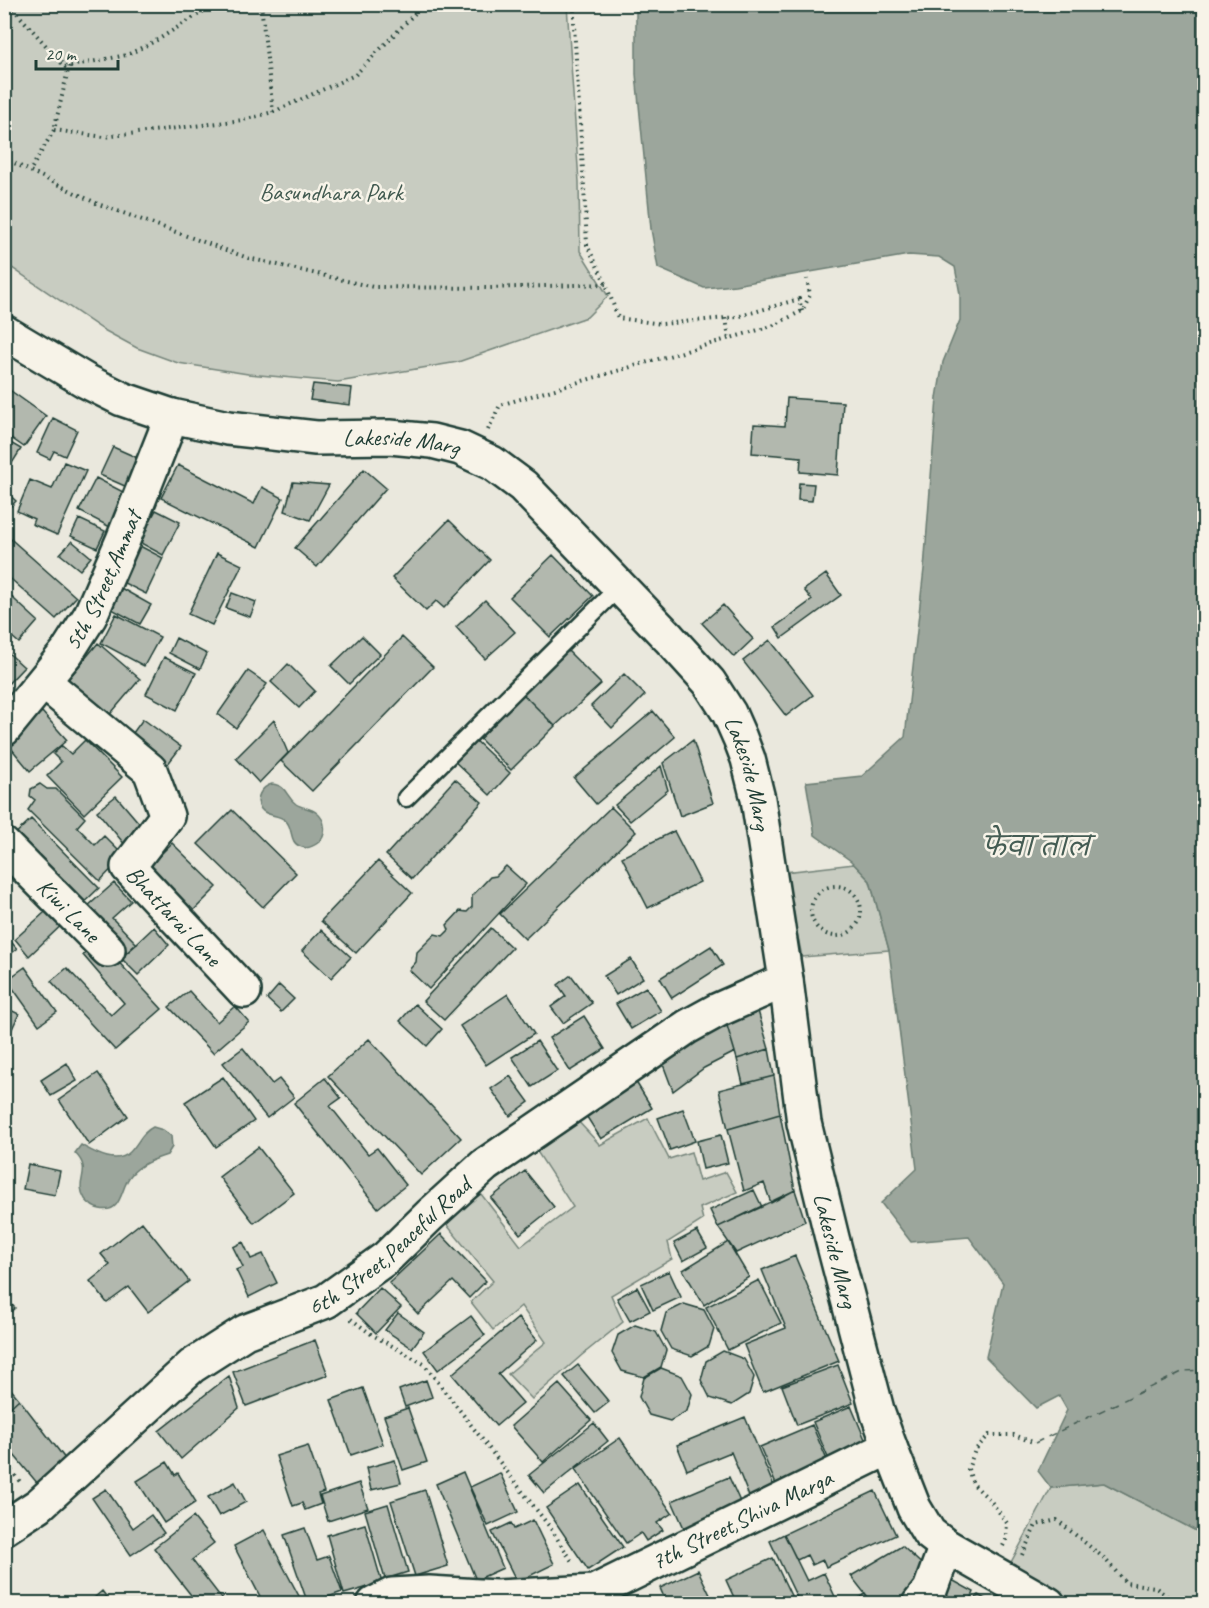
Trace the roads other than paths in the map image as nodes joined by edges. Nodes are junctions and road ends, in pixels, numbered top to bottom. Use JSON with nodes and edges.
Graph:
{"nodes":[{"id":1,"x":4,"y":332,"type":"edge"},
{"id":2,"x":172,"y":416,"type":"junction"},
{"id":3,"x":619,"y":587,"type":"junction"},
{"id":4,"x":44,"y":682,"type":"junction"},
{"id":5,"x":4,"y":729,"type":"edge"},
{"id":6,"x":406,"y":798,"type":"dead end"},
{"id":7,"x":4,"y":845,"type":"edge"},
{"id":8,"x":108,"y":950,"type":"dead end"},
{"id":9,"x":786,"y":980,"type":"junction"},
{"id":10,"x":244,"y":991,"type":"dead end"},
{"id":11,"x":890,"y":1447,"type":"junction"},
{"id":12,"x":4,"y":1528,"type":"edge"},
{"id":13,"x":946,"y":1546,"type":"junction"},
{"id":14,"x":374,"y":1604,"type":"edge"},
{"id":15,"x":919,"y":1604,"type":"edge"},
{"id":16,"x":1048,"y":1604,"type":"edge"}],
"edges":[{"from":1,"to":2,"type":"street","name":"Lakeside Marg"},
{"from":2,"to":3,"type":"street","name":"Lakeside Marg"},
{"from":2,"to":4,"type":"street","name":"5th Street,Ammat"},
{"from":3,"to":6,"type":"lane"},
{"from":3,"to":9,"type":"street","name":"Lakeside Marg"},
{"from":4,"to":5,"type":"street","name":"5th Street,Ammat"},
{"from":4,"to":10,"type":"street","name":"Bhattarai Lane"},
{"from":7,"to":8,"type":"street","name":"Kiwi Lane"},
{"from":9,"to":11,"type":"street","name":"Lakeside Marg"},
{"from":9,"to":12,"type":"street","name":"6th Street,Peaceful Road"},
{"from":11,"to":13,"type":"street","name":"Lakeside Marg"},
{"from":11,"to":14,"type":"street","name":"7th Street,Shiva Marga"},
{"from":13,"to":15,"type":"street"},
{"from":13,"to":16,"type":"street","name":"Lakeside Marg"}]}
